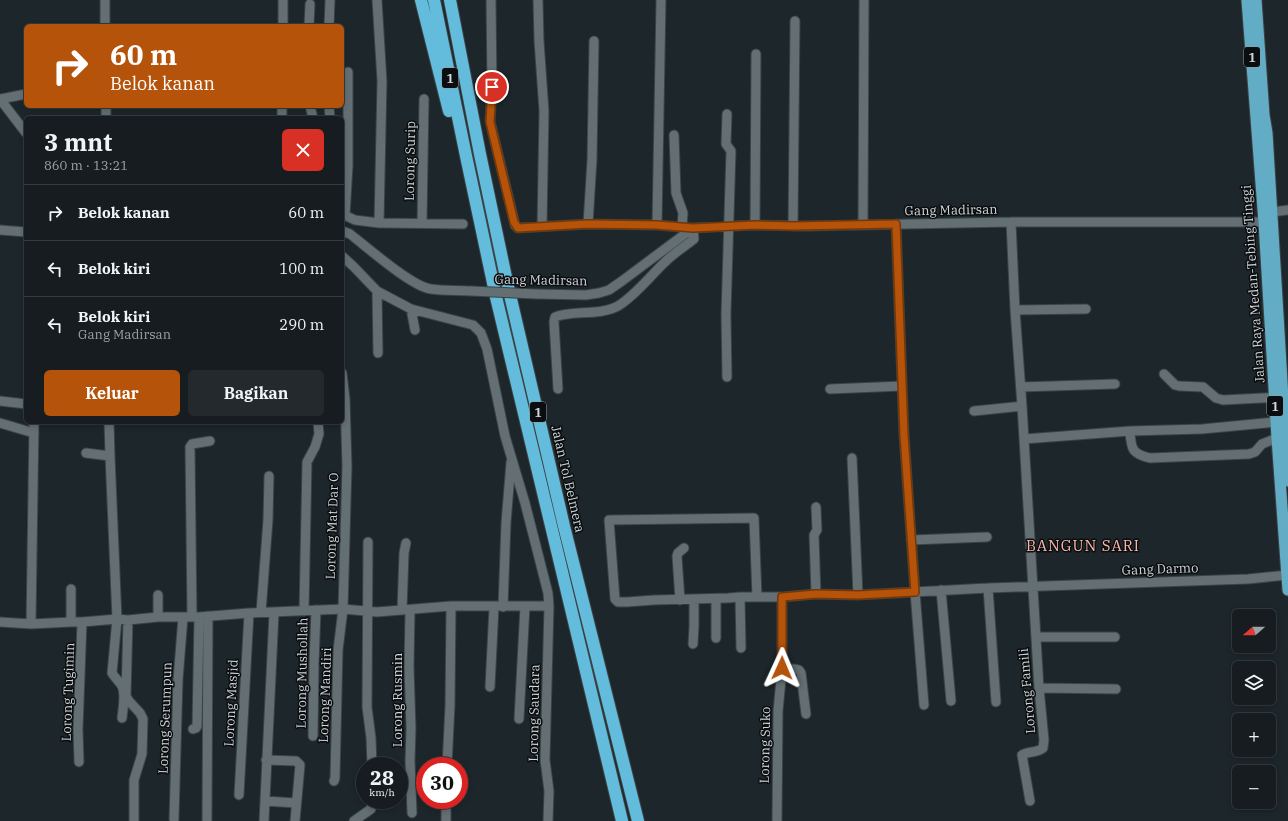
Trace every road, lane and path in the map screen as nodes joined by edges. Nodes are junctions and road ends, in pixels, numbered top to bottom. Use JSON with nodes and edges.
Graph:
{"nodes":[{"id":1,"x":105,"y":0,"type":"edge"},
{"id":2,"x":283,"y":0,"type":"edge"},
{"id":3,"x":330,"y":0,"type":"edge"},
{"id":4,"x":377,"y":0,"type":"edge"},
{"id":5,"x":421,"y":0,"type":"edge"},
{"id":6,"x":434,"y":0,"type":"edge"},
{"id":7,"x":450,"y":0,"type":"edge"},
{"id":8,"x":490,"y":0,"type":"edge"},
{"id":9,"x":538,"y":0,"type":"edge"},
{"id":10,"x":661,"y":0,"type":"edge"},
{"id":11,"x":864,"y":0,"type":"edge"},
{"id":12,"x":1247,"y":0,"type":"edge"},
{"id":13,"x":1256,"y":0,"type":"edge"},
{"id":14,"x":310,"y":4,"type":"dead end"},
{"id":15,"x":795,"y":22,"type":"dead end"},
{"id":16,"x":105,"y":24,"type":"edge"},
{"id":17,"x":282,"y":24,"type":"edge"},
{"id":18,"x":309,"y":24,"type":"edge"},
{"id":19,"x":329,"y":24,"type":"edge"},
{"id":20,"x":594,"y":41,"type":"dead end"},
{"id":21,"x":756,"y":54,"type":"dead end"},
{"id":22,"x":348,"y":72,"type":"dead end"},
{"id":23,"x":24,"y":94,"type":"edge"},
{"id":24,"x":0,"y":99,"type":"edge"},
{"id":25,"x":424,"y":99,"type":"dead end"},
{"id":26,"x":727,"y":114,"type":"dead end"},
{"id":27,"x":24,"y":130,"type":"edge"},
{"id":28,"x":674,"y":135,"type":"dead end"},
{"id":29,"x":466,"y":156,"type":"junction"},
{"id":30,"x":344,"y":205,"type":"edge"},
{"id":31,"x":1288,"y":210,"type":"edge"},
{"id":32,"x":344,"y":215,"type":"edge"},
{"id":33,"x":1269,"y":218,"type":"junction"},
{"id":34,"x":1011,"y":222,"type":"junction"},
{"id":35,"x":379,"y":223,"type":"junction"},
{"id":36,"x":422,"y":223,"type":"junction"},
{"id":37,"x":463,"y":224,"type":"dead end"},
{"id":38,"x":588,"y":224,"type":"junction"},
{"id":39,"x":863,"y":224,"type":"junction"},
{"id":40,"x":896,"y":224,"type":"junction"},
{"id":41,"x":657,"y":225,"type":"junction"},
{"id":42,"x":755,"y":225,"type":"junction"},
{"id":43,"x":542,"y":226,"type":"junction"},
{"id":44,"x":729,"y":226,"type":"junction"},
{"id":45,"x":793,"y":226,"type":"junction"},
{"id":46,"x":682,"y":227,"type":"junction"},
{"id":47,"x":693,"y":228,"type":"junction"},
{"id":48,"x":0,"y":230,"type":"edge"},
{"id":49,"x":344,"y":231,"type":"edge"},
{"id":50,"x":24,"y":232,"type":"edge"},
{"id":51,"x":344,"y":261,"type":"edge"},
{"id":52,"x":377,"y":291,"type":"junction"},
{"id":53,"x":411,"y":309,"type":"junction"},
{"id":54,"x":1086,"y":309,"type":"dead end"},
{"id":55,"x":1015,"y":310,"type":"junction"},
{"id":56,"x":415,"y":330,"type":"dead end"},
{"id":57,"x":1283,"y":331,"type":"edge"},
{"id":58,"x":378,"y":353,"type":"dead end"},
{"id":59,"x":1164,"y":374,"type":"dead end"},
{"id":60,"x":727,"y":377,"type":"dead end"},
{"id":61,"x":1115,"y":384,"type":"dead end"},
{"id":62,"x":902,"y":386,"type":"junction"},
{"id":63,"x":1021,"y":387,"type":"junction"},
{"id":64,"x":558,"y":389,"type":"dead end"},
{"id":65,"x":344,"y":390,"type":"edge"},
{"id":66,"x":830,"y":390,"type":"dead end"},
{"id":67,"x":1278,"y":397,"type":"junction"},
{"id":68,"x":0,"y":401,"type":"edge"},
{"id":69,"x":24,"y":404,"type":"edge"},
{"id":70,"x":1022,"y":406,"type":"junction"},
{"id":71,"x":974,"y":411,"type":"dead end"},
{"id":72,"x":1276,"y":422,"type":"junction"},
{"id":73,"x":0,"y":423,"type":"edge"},
{"id":74,"x":34,"y":424,"type":"edge"},
{"id":75,"x":109,"y":424,"type":"edge"},
{"id":76,"x":318,"y":424,"type":"edge"},
{"id":77,"x":1130,"y":431,"type":"junction"},
{"id":78,"x":34,"y":433,"type":"junction"},
{"id":79,"x":1277,"y":438,"type":"junction"},
{"id":80,"x":1024,"y":439,"type":"junction"},
{"id":81,"x":210,"y":441,"type":"dead end"},
{"id":82,"x":86,"y":453,"type":"dead end"},
{"id":83,"x":110,"y":456,"type":"junction"},
{"id":84,"x":511,"y":457,"type":"junction"},
{"id":85,"x":852,"y":458,"type":"dead end"},
{"id":86,"x":269,"y":476,"type":"dead end"},
{"id":87,"x":1288,"y":481,"type":"edge"},
{"id":88,"x":816,"y":507,"type":"dead end"},
{"id":89,"x":987,"y":537,"type":"dead end"},
{"id":90,"x":911,"y":540,"type":"junction"},
{"id":91,"x":368,"y":542,"type":"dead end"},
{"id":92,"x":406,"y":543,"type":"dead end"},
{"id":93,"x":684,"y":548,"type":"dead end"},
{"id":94,"x":1288,"y":575,"type":"edge"},
{"id":95,"x":1033,"y":586,"type":"junction"},
{"id":96,"x":988,"y":588,"type":"junction"},
{"id":97,"x":71,"y":589,"type":"dead end"},
{"id":98,"x":941,"y":590,"type":"junction"},
{"id":99,"x":1288,"y":590,"type":"edge"},
{"id":100,"x":915,"y":592,"type":"junction"},
{"id":101,"x":816,"y":594,"type":"junction"},
{"id":102,"x":158,"y":595,"type":"dead end"},
{"id":103,"x":858,"y":595,"type":"junction"},
{"id":104,"x":740,"y":597,"type":"junction"},
{"id":105,"x":756,"y":597,"type":"junction"},
{"id":106,"x":782,"y":597,"type":"junction"},
{"id":107,"x":716,"y":599,"type":"junction"},
{"id":108,"x":680,"y":600,"type":"junction"},
{"id":109,"x":694,"y":600,"type":"junction"},
{"id":110,"x":451,"y":606,"type":"junction"},
{"id":111,"x":525,"y":606,"type":"junction"},
{"id":112,"x":549,"y":606,"type":"junction"},
{"id":113,"x":498,"y":607,"type":"junction"},
{"id":114,"x":343,"y":609,"type":"junction"},
{"id":115,"x":316,"y":610,"type":"junction"},
{"id":116,"x":406,"y":610,"type":"junction"},
{"id":117,"x":304,"y":611,"type":"junction"},
{"id":118,"x":262,"y":612,"type":"junction"},
{"id":119,"x":367,"y":612,"type":"junction"},
{"id":120,"x":249,"y":613,"type":"junction"},
{"id":121,"x":274,"y":613,"type":"junction"},
{"id":122,"x":158,"y":617,"type":"junction"},
{"id":123,"x":195,"y":617,"type":"junction"},
{"id":124,"x":117,"y":619,"type":"junction"},
{"id":125,"x":128,"y":620,"type":"junction"},
{"id":126,"x":0,"y":622,"type":"edge"},
{"id":127,"x":71,"y":622,"type":"junction"},
{"id":128,"x":82,"y":622,"type":"junction"},
{"id":129,"x":31,"y":624,"type":"junction"},
{"id":130,"x":1036,"y":637,"type":"junction"},
{"id":131,"x":1115,"y":637,"type":"dead end"},
{"id":132,"x":716,"y":638,"type":"dead end"},
{"id":133,"x":693,"y":644,"type":"dead end"},
{"id":134,"x":741,"y":648,"type":"dead end"},
{"id":135,"x":782,"y":668,"type":"junction"},
{"id":136,"x":490,"y":687,"type":"dead end"},
{"id":137,"x":1039,"y":688,"type":"junction"},
{"id":138,"x":1116,"y":689,"type":"dead end"},
{"id":139,"x":951,"y":701,"type":"dead end"},
{"id":140,"x":996,"y":702,"type":"dead end"},
{"id":141,"x":924,"y":704,"type":"dead end"},
{"id":142,"x":806,"y":714,"type":"dead end"},
{"id":143,"x":122,"y":718,"type":"dead end"},
{"id":144,"x":519,"y":719,"type":"dead end"},
{"id":145,"x":193,"y":729,"type":"dead end"},
{"id":146,"x":313,"y":736,"type":"dead end"},
{"id":147,"x":372,"y":757,"type":"edge"},
{"id":148,"x":447,"y":757,"type":"edge"},
{"id":149,"x":266,"y":760,"type":"junction"},
{"id":150,"x":79,"y":762,"type":"dead end"},
{"id":151,"x":334,"y":781,"type":"dead end"},
{"id":152,"x":239,"y":795,"type":"dead end"},
{"id":153,"x":1030,"y":800,"type":"dead end"},
{"id":154,"x":265,"y":802,"type":"junction"},
{"id":155,"x":296,"y":803,"type":"junction"},
{"id":156,"x":371,"y":809,"type":"edge"},
{"id":157,"x":446,"y":809,"type":"edge"},
{"id":158,"x":412,"y":813,"type":"dead end"},
{"id":159,"x":174,"y":819,"type":"dead end"},
{"id":160,"x":134,"y":821,"type":"edge"},
{"id":161,"x":207,"y":821,"type":"edge"},
{"id":162,"x":264,"y":821,"type":"edge"},
{"id":163,"x":295,"y":821,"type":"edge"},
{"id":164,"x":354,"y":821,"type":"edge"},
{"id":165,"x":446,"y":821,"type":"edge"},
{"id":166,"x":548,"y":821,"type":"edge"},
{"id":167,"x":622,"y":821,"type":"edge"},
{"id":168,"x":638,"y":821,"type":"edge"},
{"id":169,"x":777,"y":821,"type":"edge"}],
"edges":[{"from":1,"to":16,"type":"street"},
{"from":2,"to":17,"type":"street"},
{"from":3,"to":19,"type":"street"},
{"from":4,"to":35,"type":"street"},
{"from":5,"to":29,"type":"highway"},
{"from":6,"to":29,"type":"highway","number":"1"},
{"from":7,"to":168,"type":"highway","name":"Jalan Tol Belmera","number":"1"},
{"from":8,"to":43,"type":"street"},
{"from":9,"to":43,"type":"street"},
{"from":10,"to":41,"type":"street"},
{"from":11,"to":39,"type":"street"},
{"from":12,"to":33,"type":"highway","name":"Jalan Raya Medan-Tebing Tinggi","number":"1"},
{"from":13,"to":33,"type":"highway","name":"Jalan Raya Medan-Tebing Tinggi","number":"1"},
{"from":14,"to":18,"type":"street"},
{"from":15,"to":45,"type":"street"},
{"from":20,"to":38,"type":"street"},
{"from":21,"to":42,"type":"street"},
{"from":22,"to":30,"type":"street"},
{"from":23,"to":24,"type":"street"},
{"from":24,"to":27,"type":"street"},
{"from":25,"to":36,"type":"street","name":"Lorong Surip"},
{"from":26,"to":44,"type":"street"},
{"from":28,"to":46,"type":"street"},
{"from":29,"to":167,"type":"highway","number":"1"},
{"from":31,"to":33,"type":"street","name":"Gang Madirsan"},
{"from":32,"to":35,"type":"street"},
{"from":33,"to":34,"type":"street","name":"Gang Madirsan"},
{"from":33,"to":57,"type":"highway","name":"Jalan Raya Medan-Tebing Tinggi","number":"1"},
{"from":33,"to":67,"type":"highway","name":"Jalan Raya Medan-Tebing Tinggi","number":"1"},
{"from":34,"to":40,"type":"street","name":"Gang Madirsan"},
{"from":34,"to":55,"type":"street","name":"Lorong Famili"},
{"from":35,"to":36,"type":"street"},
{"from":36,"to":37,"type":"street"},
{"from":38,"to":41,"type":"street"},
{"from":38,"to":43,"type":"street"},
{"from":39,"to":40,"type":"street","name":"Gang Madirsan"},
{"from":39,"to":45,"type":"street","name":"Gang Madirsan"},
{"from":40,"to":62,"type":"street"},
{"from":41,"to":46,"type":"street"},
{"from":42,"to":44,"type":"street","name":"Gang Madirsan"},
{"from":42,"to":45,"type":"street","name":"Gang Madirsan"},
{"from":44,"to":47,"type":"street","name":"Gang Madirsan"},
{"from":44,"to":60,"type":"street"},
{"from":46,"to":47,"type":"street"},
{"from":47,"to":49,"type":"street","name":"Gang Madirsan","bridge":true},
{"from":47,"to":64,"type":"street"},
{"from":48,"to":50,"type":"street"},
{"from":51,"to":52,"type":"street"},
{"from":52,"to":53,"type":"street"},
{"from":52,"to":58,"type":"street"},
{"from":53,"to":56,"type":"street"},
{"from":53,"to":84,"type":"street"},
{"from":54,"to":55,"type":"street"},
{"from":55,"to":63,"type":"street","name":"Lorong Famili"},
{"from":57,"to":67,"type":"highway","name":"Jalan Raya Medan-Tebing Tinggi","number":"1"},
{"from":59,"to":67,"type":"street"},
{"from":61,"to":63,"type":"street"},
{"from":62,"to":66,"type":"street"},
{"from":62,"to":90,"type":"street"},
{"from":63,"to":70,"type":"street","name":"Lorong Famili"},
{"from":65,"to":114,"type":"street","name":"Lorong Mat Dar O"},
{"from":67,"to":72,"type":"highway","name":"Jalan Raya Medan-Tebing Tinggi","number":"1"},
{"from":67,"to":87,"type":"highway","name":"Jalan Raya Medan-Tebing Tinggi","number":"1"},
{"from":68,"to":69,"type":"street"},
{"from":70,"to":71,"type":"street"},
{"from":70,"to":80,"type":"street","name":"Lorong Famili"},
{"from":72,"to":77,"type":"street"},
{"from":72,"to":79,"type":"highway","name":"Jalan Raya Medan-Tebing Tinggi","number":"1"},
{"from":73,"to":78,"type":"street"},
{"from":74,"to":78,"type":"street"},
{"from":75,"to":83,"type":"street"},
{"from":76,"to":117,"type":"street"},
{"from":77,"to":79,"type":"street"},
{"from":77,"to":80,"type":"street"},
{"from":78,"to":129,"type":"street"},
{"from":79,"to":94,"type":"highway","name":"Jalan Raya Medan-Tebing Tinggi","number":"1"},
{"from":80,"to":95,"type":"street","name":"Lorong Famili"},
{"from":81,"to":123,"type":"street"},
{"from":82,"to":83,"type":"street"},
{"from":83,"to":124,"type":"street"},
{"from":84,"to":112,"type":"street","name":"Lorong Saudara"},
{"from":84,"to":113,"type":"street"},
{"from":85,"to":103,"type":"street"},
{"from":86,"to":118,"type":"street"},
{"from":88,"to":101,"type":"street"},
{"from":89,"to":90,"type":"street"},
{"from":90,"to":100,"type":"street"},
{"from":91,"to":119,"type":"street"},
{"from":92,"to":116,"type":"street","name":"Lorong Rusmin"},
{"from":93,"to":108,"type":"street"},
{"from":94,"to":95,"type":"street","name":"Gang Darmo"},
{"from":94,"to":99,"type":"highway","name":"Jalan Raya Medan-Tebing Tinggi","number":"1"},
{"from":95,"to":96,"type":"street","name":"Gang Darmo"},
{"from":95,"to":130,"type":"street","name":"Lorong Famili"},
{"from":96,"to":98,"type":"street","name":"Gang Darmo"},
{"from":96,"to":140,"type":"street"},
{"from":97,"to":127,"type":"street"},
{"from":98,"to":100,"type":"street","name":"Gang Darmo"},
{"from":98,"to":139,"type":"street"},
{"from":100,"to":103,"type":"street","name":"Gang Darmo"},
{"from":100,"to":141,"type":"street"},
{"from":101,"to":103,"type":"street","name":"Gang Darmo"},
{"from":101,"to":106,"type":"street","name":"Gang Darmo"},
{"from":102,"to":122,"type":"street"},
{"from":104,"to":105,"type":"street","name":"Gang Darmo"},
{"from":104,"to":107,"type":"street","name":"Gang Darmo"},
{"from":104,"to":134,"type":"street"},
{"from":105,"to":106,"type":"street","name":"Gang Darmo"},
{"from":105,"to":108,"type":"street","name":"Gang Darmo"},
{"from":106,"to":135,"type":"street","name":"Lorong Suko"},
{"from":107,"to":109,"type":"street","name":"Gang Darmo"},
{"from":107,"to":132,"type":"street"},
{"from":108,"to":109,"type":"street","name":"Gang Darmo"},
{"from":109,"to":133,"type":"street"},
{"from":110,"to":113,"type":"street"},
{"from":110,"to":116,"type":"street"},
{"from":110,"to":148,"type":"street"},
{"from":111,"to":112,"type":"street"},
{"from":111,"to":113,"type":"street"},
{"from":111,"to":144,"type":"street"},
{"from":112,"to":166,"type":"street","name":"Lorong Saudara"},
{"from":113,"to":136,"type":"street"},
{"from":114,"to":115,"type":"street"},
{"from":114,"to":119,"type":"street"},
{"from":114,"to":151,"type":"street","name":"Lorong Mandiri"},
{"from":115,"to":117,"type":"street"},
{"from":115,"to":146,"type":"street","name":"Lorong Mushollah"},
{"from":116,"to":119,"type":"street"},
{"from":116,"to":158,"type":"street","name":"Lorong Rusmin"},
{"from":117,"to":121,"type":"street"},
{"from":118,"to":120,"type":"street"},
{"from":118,"to":121,"type":"street"},
{"from":119,"to":147,"type":"street"},
{"from":120,"to":123,"type":"street"},
{"from":120,"to":152,"type":"street","name":"Lorong Masjid"},
{"from":121,"to":149,"type":"street"},
{"from":122,"to":123,"type":"street"},
{"from":122,"to":125,"type":"street"},
{"from":123,"to":145,"type":"street"},
{"from":123,"to":159,"type":"street","name":"Lorong Serumpun"},
{"from":123,"to":161,"type":"street"},
{"from":124,"to":125,"type":"street"},
{"from":124,"to":128,"type":"street"},
{"from":124,"to":143,"type":"street"},
{"from":125,"to":160,"type":"street"},
{"from":126,"to":129,"type":"street"},
{"from":127,"to":128,"type":"street"},
{"from":127,"to":129,"type":"street"},
{"from":128,"to":150,"type":"street","name":"Lorong Tugimin"},
{"from":130,"to":131,"type":"street"},
{"from":130,"to":137,"type":"street","name":"Lorong Famili"},
{"from":135,"to":142,"type":"street"},
{"from":135,"to":169,"type":"street","name":"Lorong Suko"},
{"from":137,"to":138,"type":"street"},
{"from":137,"to":153,"type":"street","name":"Lorong Famili"},
{"from":149,"to":154,"type":"street"},
{"from":149,"to":155,"type":"street"},
{"from":154,"to":155,"type":"street"},
{"from":154,"to":162,"type":"street"},
{"from":155,"to":163,"type":"street"},
{"from":156,"to":164,"type":"street"},
{"from":157,"to":165,"type":"street"}]}
